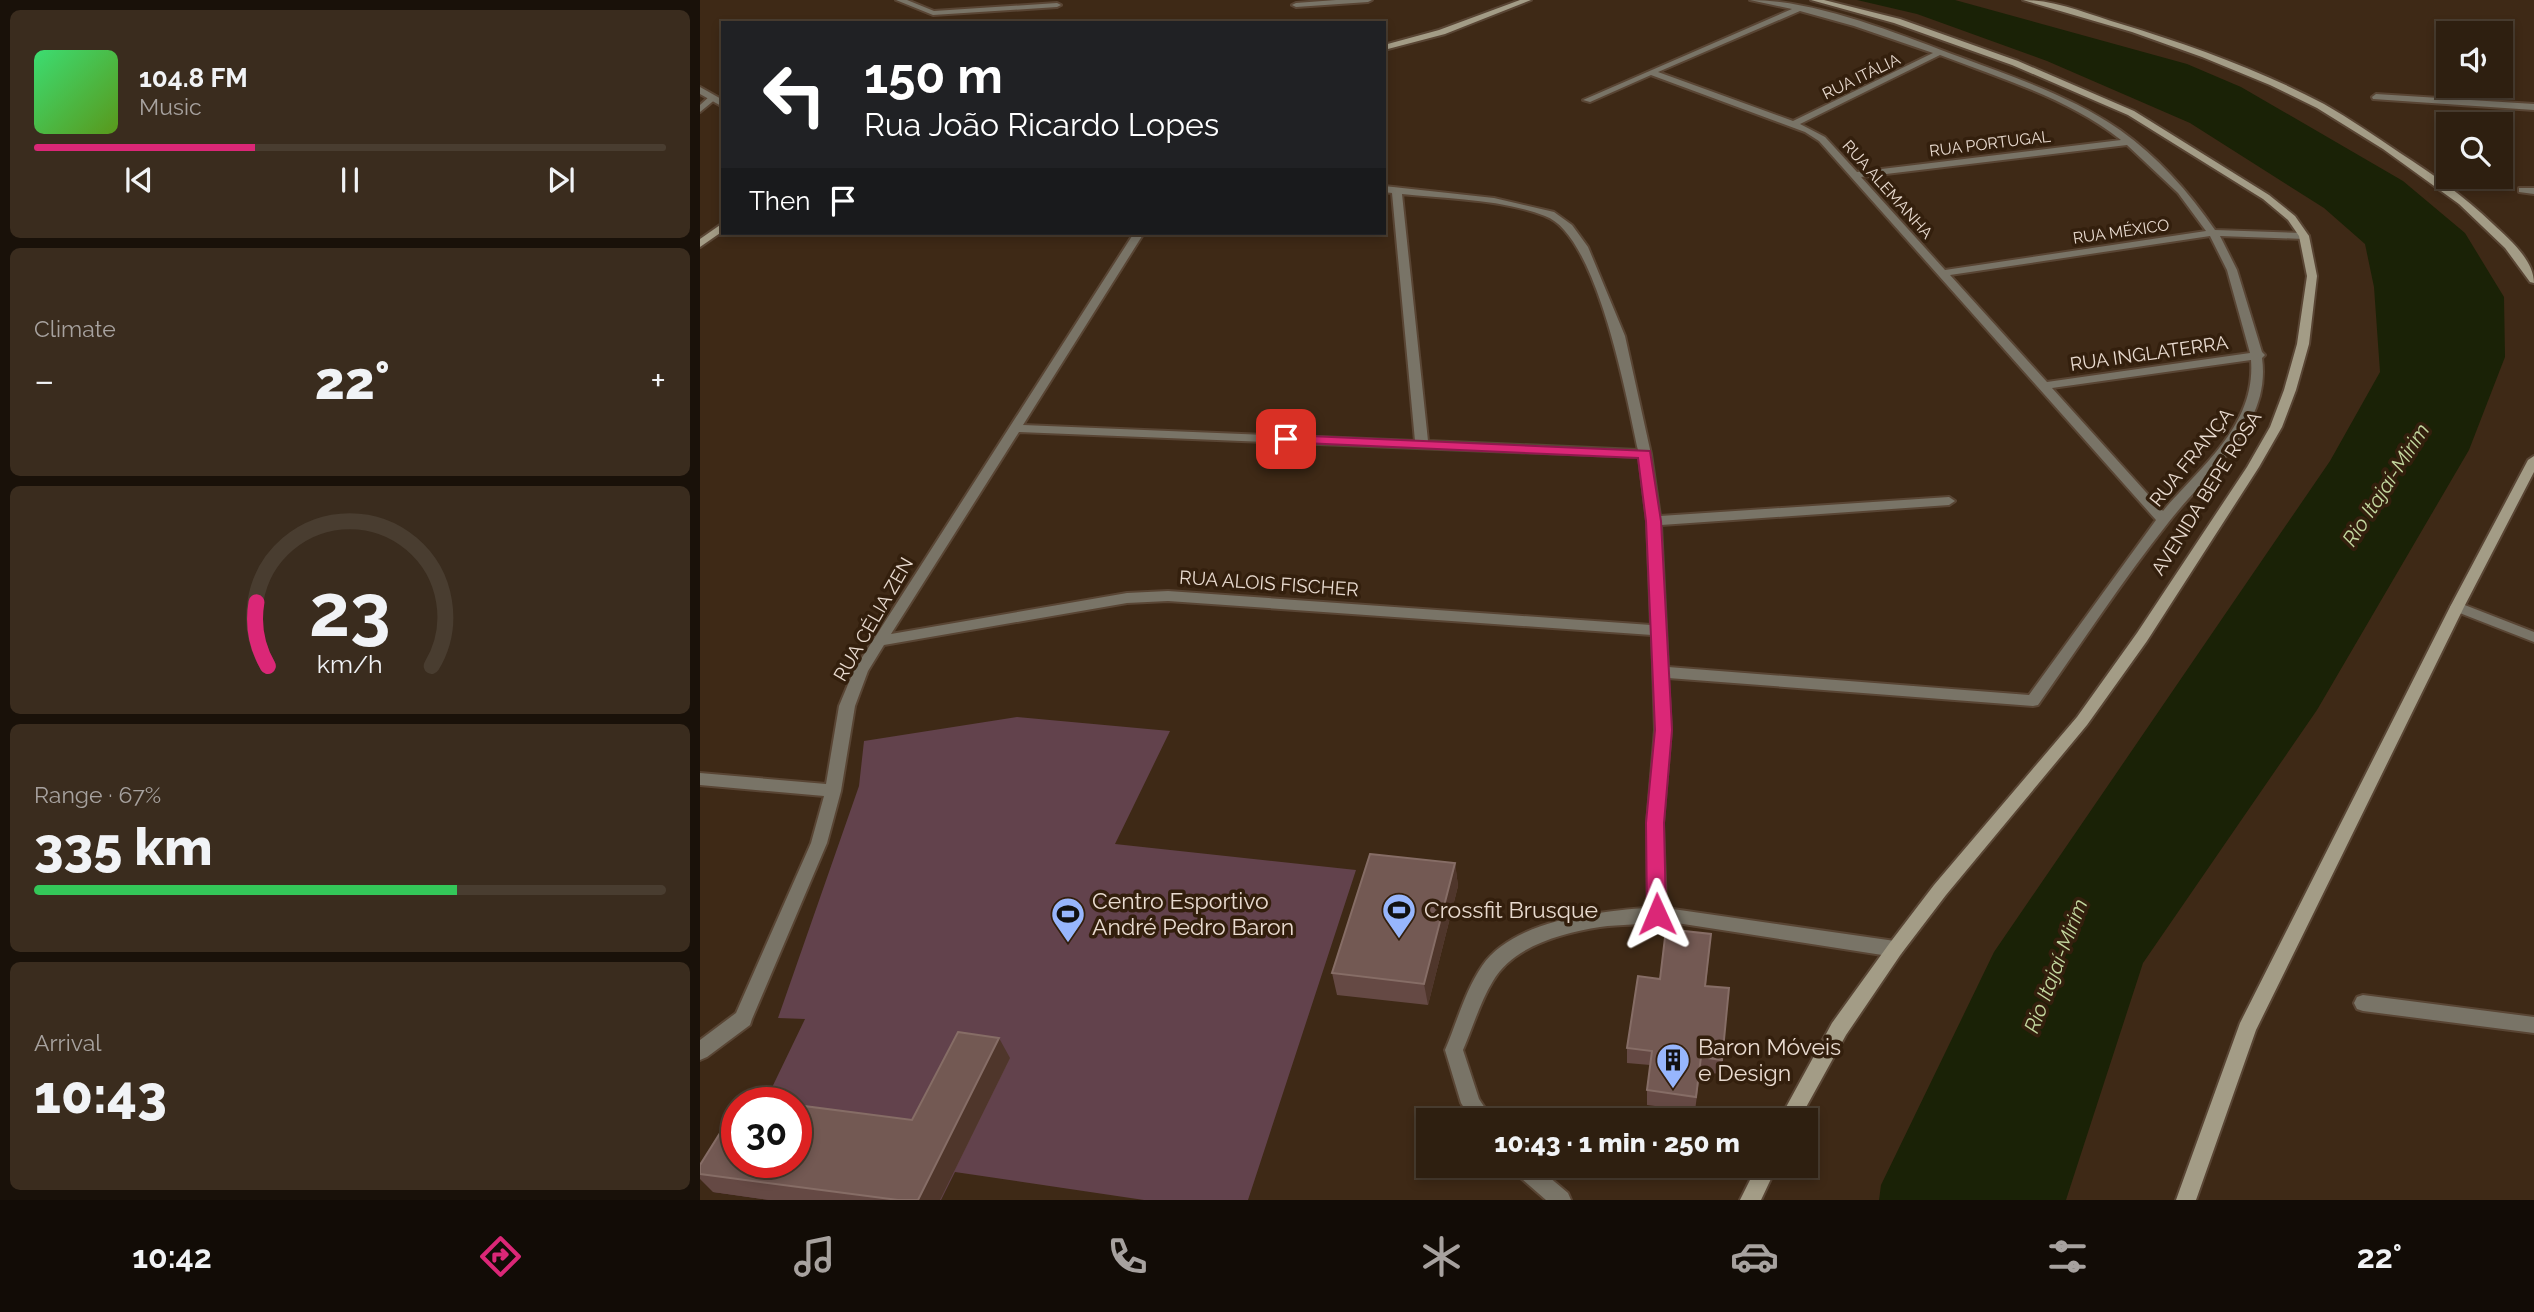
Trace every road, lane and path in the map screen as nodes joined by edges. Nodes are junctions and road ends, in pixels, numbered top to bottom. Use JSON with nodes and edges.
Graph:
{"nodes":[{"id":1,"x":900,"y":0,"type":"edge"},
{"id":2,"x":1368,"y":0,"type":"edge"},
{"id":3,"x":1527,"y":0,"type":"edge"},
{"id":4,"x":1754,"y":0,"type":"edge"},
{"id":5,"x":1815,"y":0,"type":"edge"},
{"id":6,"x":2027,"y":0,"type":"edge"},
{"id":7,"x":2043,"y":0,"type":"edge"},
{"id":8,"x":1057,"y":5,"type":"dead end"},
{"id":9,"x":1296,"y":5,"type":"dead end"},
{"id":10,"x":1802,"y":8,"type":"junction"},
{"id":11,"x":2091,"y":17,"type":"junction"},
{"id":12,"x":1386,"y":47,"type":"edge"},
{"id":13,"x":1940,"y":52,"type":"junction"},
{"id":14,"x":1650,"y":72,"type":"junction"},
{"id":15,"x":700,"y":90,"type":"edge"},
{"id":16,"x":2376,"y":97,"type":"dead end"},
{"id":17,"x":713,"y":98,"type":"junction"},
{"id":18,"x":1587,"y":100,"type":"dead end"},
{"id":19,"x":721,"y":103,"type":"edge"},
{"id":20,"x":2534,"y":107,"type":"edge"},
{"id":21,"x":700,"y":109,"type":"edge"},
{"id":22,"x":1794,"y":124,"type":"junction"},
{"id":23,"x":2129,"y":142,"type":"junction"},
{"id":24,"x":1854,"y":175,"type":"junction"},
{"id":25,"x":1390,"y":190,"type":"edge"},
{"id":26,"x":2522,"y":190,"type":"dead end"},
{"id":27,"x":2534,"y":191,"type":"edge"},
{"id":28,"x":721,"y":228,"type":"edge"},
{"id":29,"x":2213,"y":233,"type":"junction"},
{"id":30,"x":1138,"y":235,"type":"edge"},
{"id":31,"x":2304,"y":236,"type":"junction"},
{"id":32,"x":700,"y":244,"type":"edge"},
{"id":33,"x":1942,"y":273,"type":"junction"},
{"id":34,"x":2534,"y":280,"type":"edge"},
{"id":35,"x":2259,"y":355,"type":"junction"},
{"id":36,"x":2044,"y":386,"type":"junction"},
{"id":37,"x":1014,"y":428,"type":"junction"},
{"id":38,"x":1422,"y":445,"type":"junction"},
{"id":39,"x":1645,"y":454,"type":"junction"},
{"id":40,"x":2534,"y":460,"type":"edge"},
{"id":41,"x":1949,"y":501,"type":"dead end"},
{"id":42,"x":2163,"y":519,"type":"junction"},
{"id":43,"x":1654,"y":521,"type":"junction"},
{"id":44,"x":2457,"y":607,"type":"junction"},
{"id":45,"x":1660,"y":631,"type":"junction"},
{"id":46,"x":2534,"y":637,"type":"edge"},
{"id":47,"x":878,"y":641,"type":"junction"},
{"id":48,"x":1661,"y":672,"type":"junction"},
{"id":49,"x":700,"y":779,"type":"edge"},
{"id":50,"x":833,"y":791,"type":"junction"},
{"id":51,"x":1657,"y":914,"type":"junction"},
{"id":52,"x":1895,"y":949,"type":"junction"},
{"id":53,"x":2363,"y":1003,"type":"dead end"},
{"id":54,"x":2534,"y":1025,"type":"edge"},
{"id":55,"x":703,"y":1050,"type":"edge"},
{"id":56,"x":1475,"y":1108,"type":"edge"},
{"id":57,"x":1796,"y":1108,"type":"edge"},
{"id":58,"x":1536,"y":1178,"type":"edge"},
{"id":59,"x":1761,"y":1178,"type":"edge"},
{"id":60,"x":1561,"y":1200,"type":"edge"},
{"id":61,"x":1750,"y":1200,"type":"edge"},
{"id":62,"x":2186,"y":1200,"type":"edge"}],
"edges":[{"from":1,"to":8,"type":"street"},
{"from":2,"to":9,"type":"street"},
{"from":3,"to":12,"type":"main road"},
{"from":4,"to":10,"type":"street","name":"RUA FRANÇA"},
{"from":5,"to":31,"type":"main road","name":"AVENIDA BEPE ROSA"},
{"from":6,"to":11,"type":"main road"},
{"from":7,"to":11,"type":"main road"},
{"from":10,"to":13,"type":"street","name":"RUA FRANÇA"},
{"from":10,"to":14,"type":"street"},
{"from":11,"to":34,"type":"main road"},
{"from":13,"to":22,"type":"street","name":"RUA ITÁLIA"},
{"from":13,"to":23,"type":"street","name":"RUA FRANÇA"},
{"from":14,"to":18,"type":"street"},
{"from":14,"to":22,"type":"street","name":"RUA ALEMANHA"},
{"from":15,"to":17,"type":"street"},
{"from":16,"to":20,"type":"street"},
{"from":17,"to":19,"type":"street"},
{"from":17,"to":21,"type":"street"},
{"from":22,"to":24,"type":"street","name":"RUA ALEMANHA"},
{"from":23,"to":24,"type":"street","name":"RUA PORTUGAL"},
{"from":23,"to":29,"type":"street","name":"RUA FRANÇA"},
{"from":24,"to":33,"type":"street","name":"RUA ALEMANHA"},
{"from":25,"to":38,"type":"street"},
{"from":25,"to":39,"type":"street"},
{"from":26,"to":27,"type":"street"},
{"from":28,"to":32,"type":"main road"},
{"from":29,"to":31,"type":"street","name":"RUA MÉXICO"},
{"from":29,"to":33,"type":"street","name":"RUA MÉXICO"},
{"from":29,"to":35,"type":"street","name":"RUA FRANÇA"},
{"from":30,"to":37,"type":"street","name":"RUA CÉLIA ZEN"},
{"from":31,"to":52,"type":"main road","name":"AVENIDA BEPE ROSA"},
{"from":33,"to":36,"type":"street","name":"RUA ALEMANHA"},
{"from":35,"to":36,"type":"street","name":"RUA INGLATERRA"},
{"from":35,"to":42,"type":"street","name":"RUA FRANÇA"},
{"from":36,"to":42,"type":"street","name":"RUA ALEMANHA"},
{"from":37,"to":38,"type":"street"},
{"from":37,"to":47,"type":"street","name":"RUA CÉLIA ZEN"},
{"from":38,"to":39,"type":"street"},
{"from":39,"to":43,"type":"street"},
{"from":40,"to":44,"type":"main road"},
{"from":41,"to":43,"type":"street"},
{"from":42,"to":48,"type":"street","name":"RUA FRANÇA"},
{"from":43,"to":45,"type":"street"},
{"from":44,"to":46,"type":"street"},
{"from":44,"to":62,"type":"main road"},
{"from":45,"to":47,"type":"street","name":"RUA ALOIS FISCHER"},
{"from":45,"to":48,"type":"street"},
{"from":47,"to":50,"type":"street","name":"RUA CÉLIA ZEN"},
{"from":48,"to":51,"type":"street"},
{"from":49,"to":50,"type":"street"},
{"from":50,"to":55,"type":"street","name":"RUA CÉLIA ZEN"},
{"from":51,"to":52,"type":"street"},
{"from":51,"to":56,"type":"street"},
{"from":52,"to":57,"type":"main road","name":"AVENIDA BEPE ROSA"},
{"from":53,"to":54,"type":"street"},
{"from":58,"to":60,"type":"street"},
{"from":59,"to":61,"type":"main road"}]}
